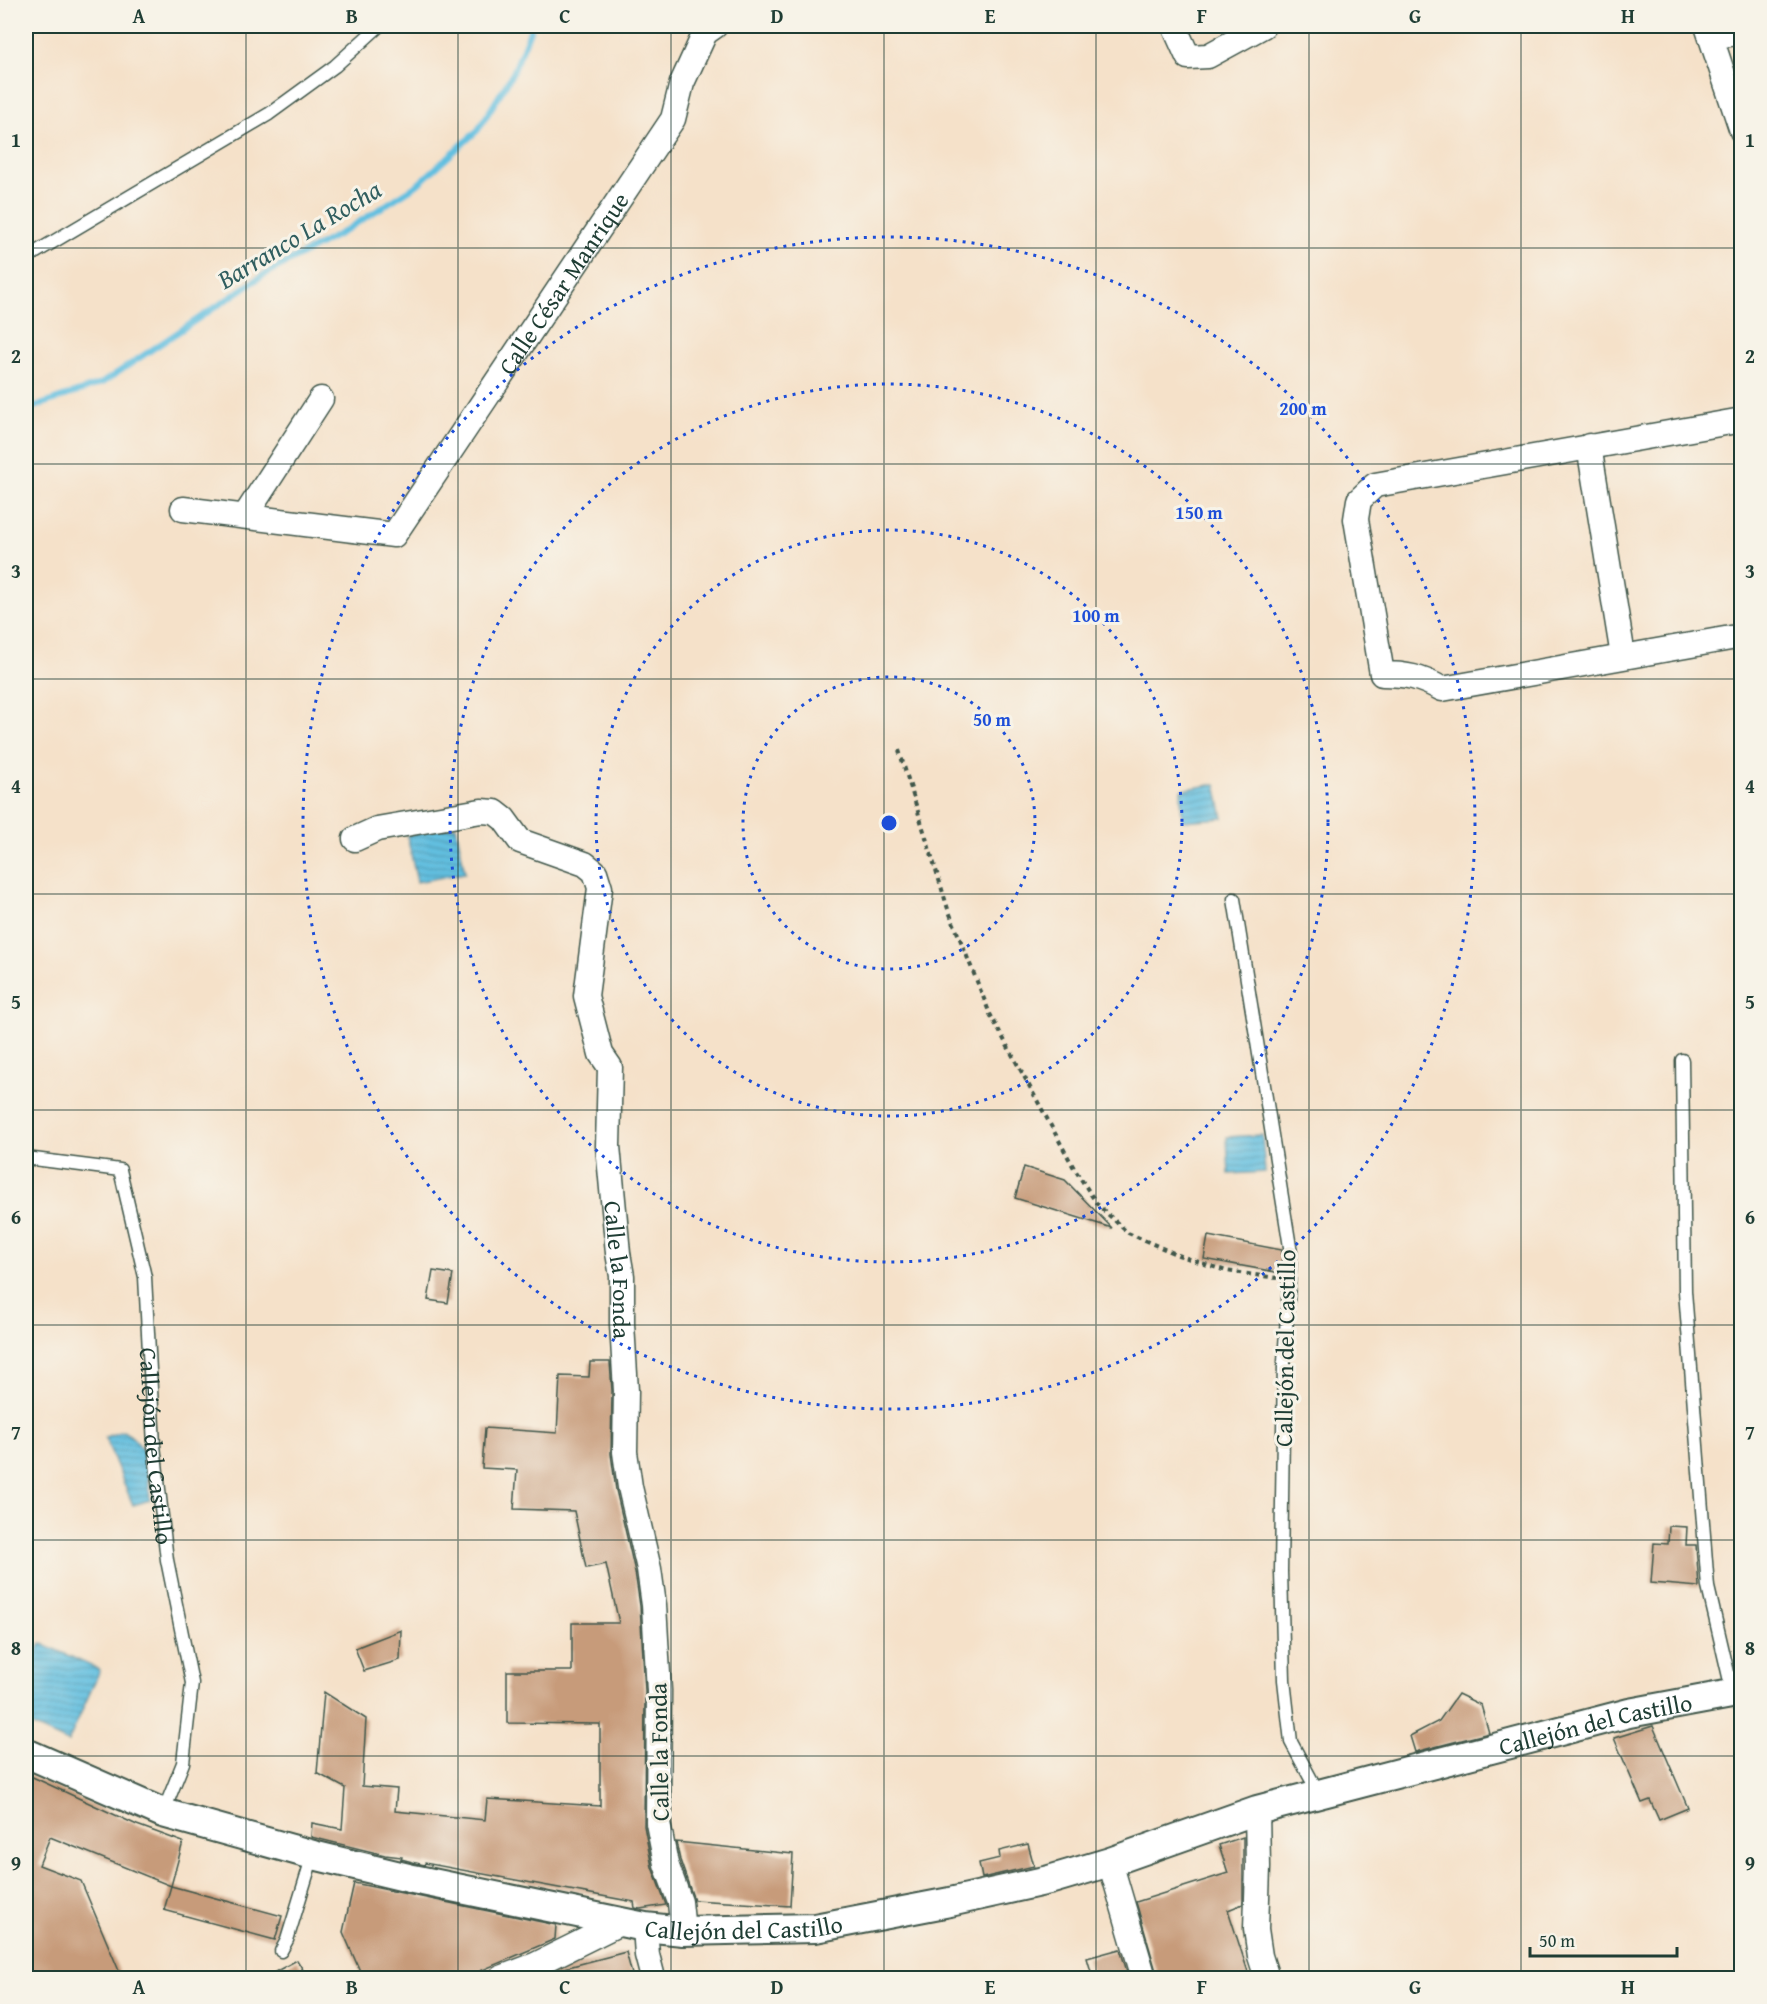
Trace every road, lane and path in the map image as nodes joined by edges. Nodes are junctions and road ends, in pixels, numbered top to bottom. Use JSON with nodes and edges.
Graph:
{"nodes":[{"id":1,"x":379,"y":26,"type":"edge"},
{"id":2,"x":715,"y":26,"type":"edge"},
{"id":3,"x":1174,"y":26,"type":"edge"},
{"id":4,"x":1263,"y":26,"type":"edge"},
{"id":5,"x":1710,"y":32,"type":"edge"},
{"id":6,"x":1742,"y":32,"type":"edge"},
{"id":7,"x":1742,"y":130,"type":"edge"},
{"id":8,"x":26,"y":258,"type":"edge"},
{"id":9,"x":321,"y":399,"type":"dead end"},
{"id":10,"x":1742,"y":420,"type":"edge"},
{"id":11,"x":1589,"y":446,"type":"junction"},
{"id":12,"x":183,"y":508,"type":"dead end"},
{"id":13,"x":245,"y":516,"type":"junction"},
{"id":14,"x":1742,"y":636,"type":"edge"},
{"id":15,"x":1623,"y":656,"type":"junction"},
{"id":16,"x":899,"y":750,"type":"dead end"},
{"id":17,"x":355,"y":839,"type":"dead end"},
{"id":18,"x":1234,"y":899,"type":"dead end"},
{"id":19,"x":1682,"y":1060,"type":"dead end"},
{"id":20,"x":26,"y":1158,"type":"edge"},
{"id":21,"x":1289,"y":1280,"type":"junction"},
{"id":22,"x":1737,"y":1693,"type":"edge"},
{"id":23,"x":26,"y":1753,"type":"edge"},
{"id":24,"x":1318,"y":1794,"type":"junction"},
{"id":25,"x":1257,"y":1810,"type":"junction"},
{"id":26,"x":163,"y":1813,"type":"junction"},
{"id":27,"x":312,"y":1855,"type":"junction"},
{"id":28,"x":1110,"y":1862,"type":"junction"},
{"id":29,"x":633,"y":1925,"type":"junction"},
{"id":30,"x":683,"y":1931,"type":"junction"},
{"id":31,"x":281,"y":1951,"type":"dead end"},
{"id":32,"x":553,"y":1968,"type":"edge"},
{"id":33,"x":501,"y":1978,"type":"edge"},
{"id":34,"x":653,"y":1978,"type":"edge"},
{"id":35,"x":1144,"y":1978,"type":"edge"},
{"id":36,"x":1267,"y":1978,"type":"edge"}],
"edges":[{"from":1,"to":8,"type":"lane"},
{"from":2,"to":13,"type":"street","name":"Calle César Manrique"},
{"from":3,"to":4,"type":"street"},
{"from":5,"to":6,"type":"street"},
{"from":5,"to":7,"type":"street"},
{"from":9,"to":13,"type":"street"},
{"from":10,"to":11,"type":"street"},
{"from":11,"to":15,"type":"street"},
{"from":11,"to":15,"type":"street"},
{"from":12,"to":13,"type":"street"},
{"from":14,"to":15,"type":"street"},
{"from":16,"to":21,"type":"path"},
{"from":17,"to":30,"type":"street","name":"Calle la Fonda"},
{"from":18,"to":21,"type":"lane","name":"Callejón del Castillo"},
{"from":19,"to":22,"type":"lane","name":"Callejón del Castillo"},
{"from":20,"to":26,"type":"lane","name":"Callejón del Castillo"},
{"from":21,"to":24,"type":"lane","name":"Callejón del Castillo"},
{"from":22,"to":24,"type":"street","name":"Callejón del Castillo"},
{"from":23,"to":26,"type":"street","name":"Callejón del Castillo"},
{"from":24,"to":25,"type":"street","name":"Callejón del Castillo"},
{"from":25,"to":28,"type":"street","name":"Callejón del Castillo"},
{"from":25,"to":36,"type":"street"},
{"from":26,"to":27,"type":"street","name":"Callejón del Castillo"},
{"from":27,"to":29,"type":"street","name":"Callejón del Castillo"},
{"from":27,"to":31,"type":"lane"},
{"from":28,"to":30,"type":"street","name":"Callejón del Castillo"},
{"from":28,"to":35,"type":"street"},
{"from":29,"to":30,"type":"street","name":"Callejón del Castillo"},
{"from":29,"to":32,"type":"street"},
{"from":29,"to":34,"type":"street"},
{"from":32,"to":33,"type":"street"}]}
